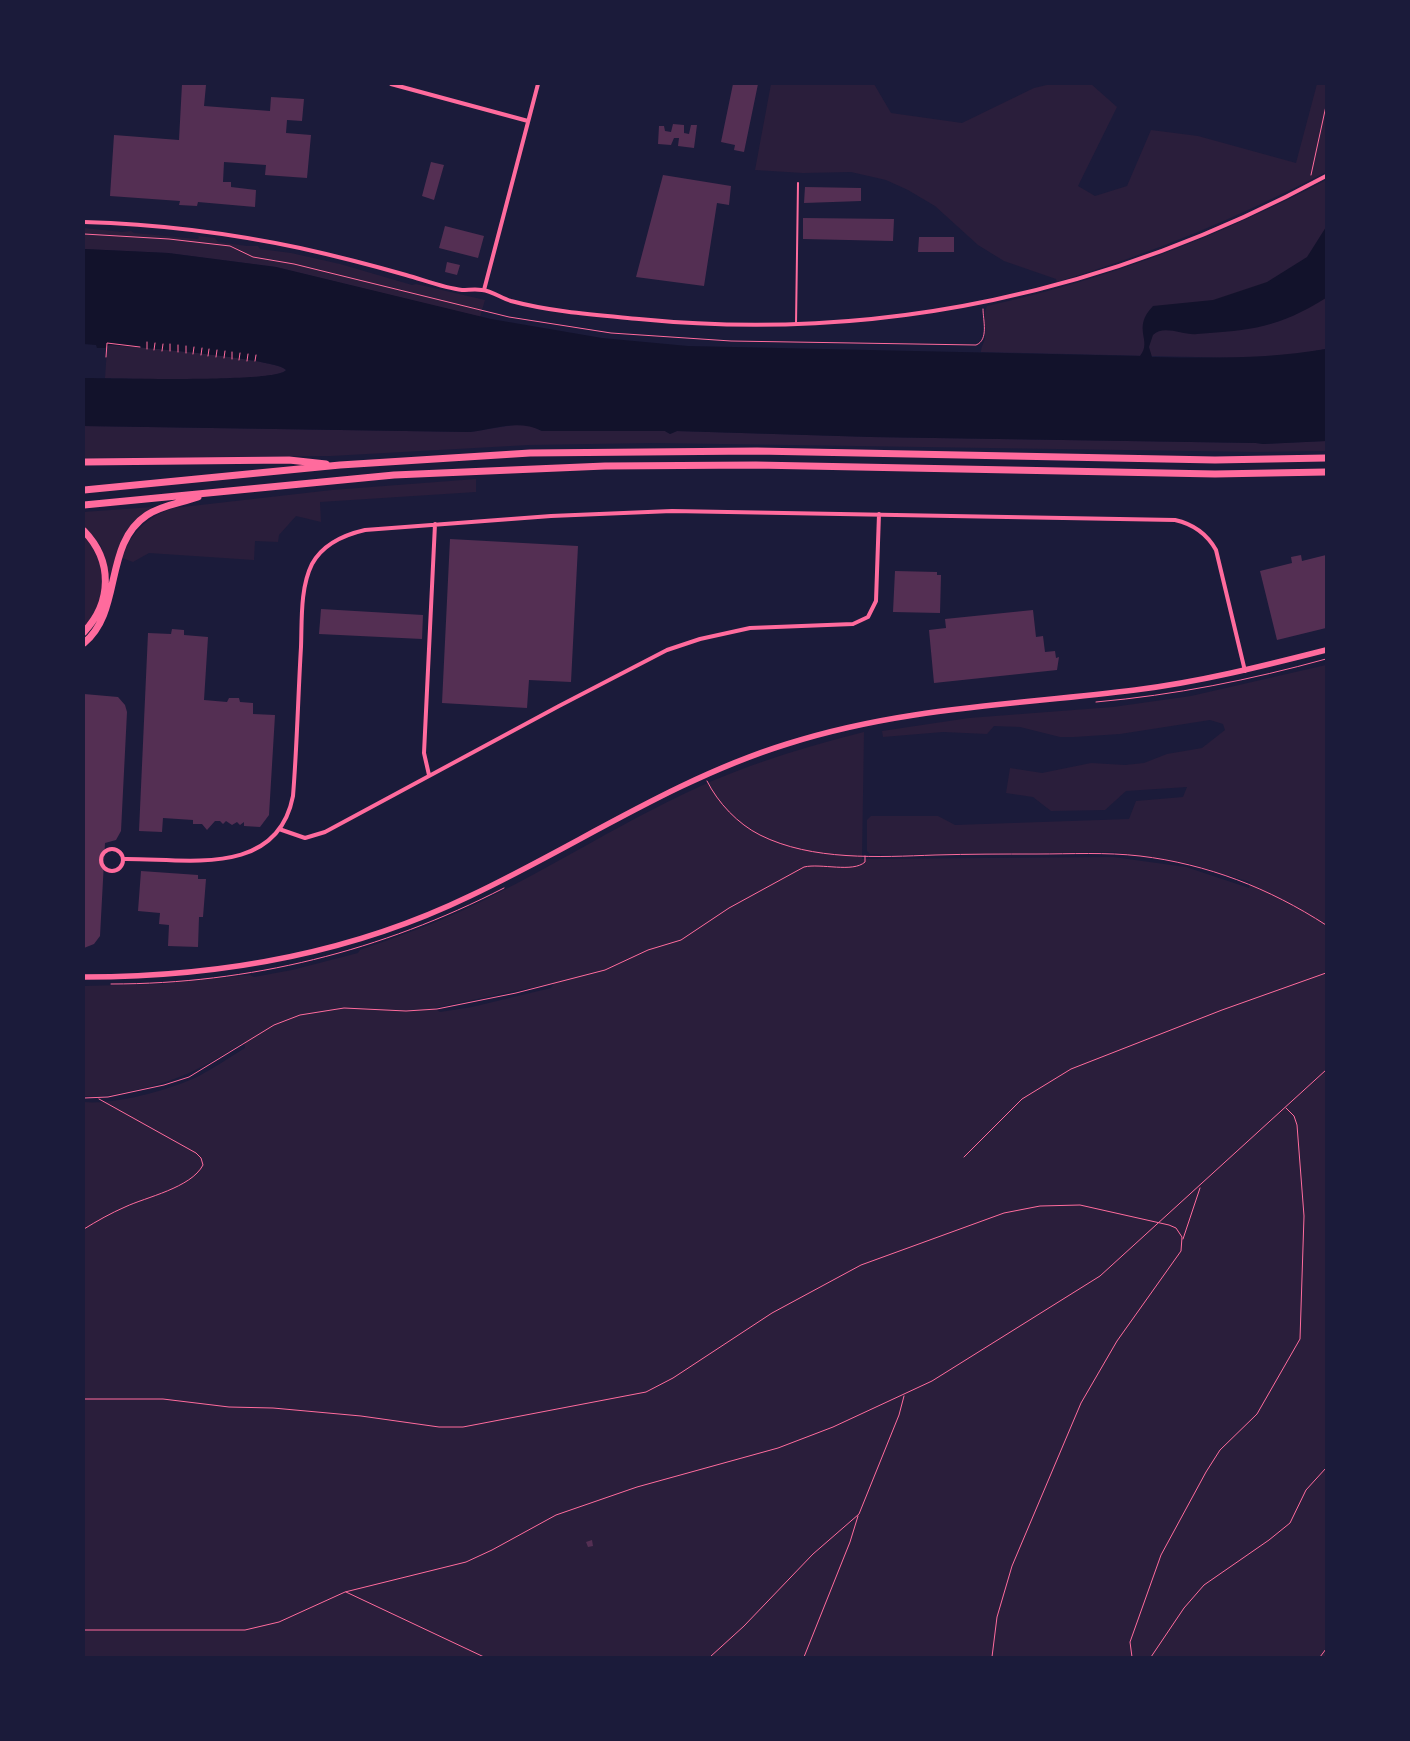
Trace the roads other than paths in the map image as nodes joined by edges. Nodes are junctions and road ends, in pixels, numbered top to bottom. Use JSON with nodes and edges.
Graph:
{"nodes":[{"id":1,"x":391,"y":84,"type":"edge"},
{"id":2,"x":538,"y":84,"type":"edge"},
{"id":3,"x":528,"y":121,"type":"junction"},
{"id":4,"x":1326,"y":176,"type":"edge"},
{"id":5,"x":798,"y":183,"type":"dead end"},
{"id":6,"x":84,"y":222,"type":"edge"},
{"id":7,"x":484,"y":290,"type":"junction"},
{"id":8,"x":796,"y":324,"type":"junction"},
{"id":9,"x":1326,"y":458,"type":"edge"},
{"id":10,"x":84,"y":462,"type":"edge"},
{"id":11,"x":340,"y":465,"type":"junction"},
{"id":12,"x":1326,"y":472,"type":"edge"},
{"id":13,"x":84,"y":490,"type":"edge"},
{"id":14,"x":212,"y":493,"type":"junction"},
{"id":15,"x":84,"y":505,"type":"edge"},
{"id":16,"x":879,"y":514,"type":"junction"},
{"id":17,"x":435,"y":524,"type":"junction"},
{"id":18,"x":84,"y":531,"type":"edge"},
{"id":19,"x":84,"y":632,"type":"edge"},
{"id":20,"x":84,"y":643,"type":"edge"},
{"id":21,"x":1326,"y":650,"type":"edge"},
{"id":22,"x":1245,"y":671,"type":"junction"},
{"id":23,"x":430,"y":775,"type":"junction"},
{"id":24,"x":279,"y":829,"type":"junction"},
{"id":25,"x":122,"y":859,"type":"junction"},
{"id":26,"x":84,"y":977,"type":"edge"}],
"edges":[{"from":1,"to":3,"type":"street"},
{"from":2,"to":3,"type":"street"},
{"from":3,"to":7,"type":"street"},
{"from":4,"to":8,"type":"street"},
{"from":5,"to":8,"type":"lane"},
{"from":6,"to":7,"type":"street"},
{"from":7,"to":8,"type":"street"},
{"from":9,"to":11,"type":"highway"},
{"from":10,"to":11,"type":"highway"},
{"from":11,"to":13,"type":"highway"},
{"from":12,"to":14,"type":"highway"},
{"from":14,"to":15,"type":"highway"},
{"from":14,"to":20,"type":"highway"},
{"from":16,"to":17,"type":"street"},
{"from":16,"to":22,"type":"street"},
{"from":16,"to":23,"type":"street"},
{"from":17,"to":23,"type":"street"},
{"from":17,"to":24,"type":"street"},
{"from":18,"to":19,"type":"highway"},
{"from":21,"to":22,"type":"main road"},
{"from":22,"to":26,"type":"main road"},
{"from":23,"to":24,"type":"street"},
{"from":24,"to":25,"type":"street"},
{"from":25,"to":25,"type":"street"}]}
